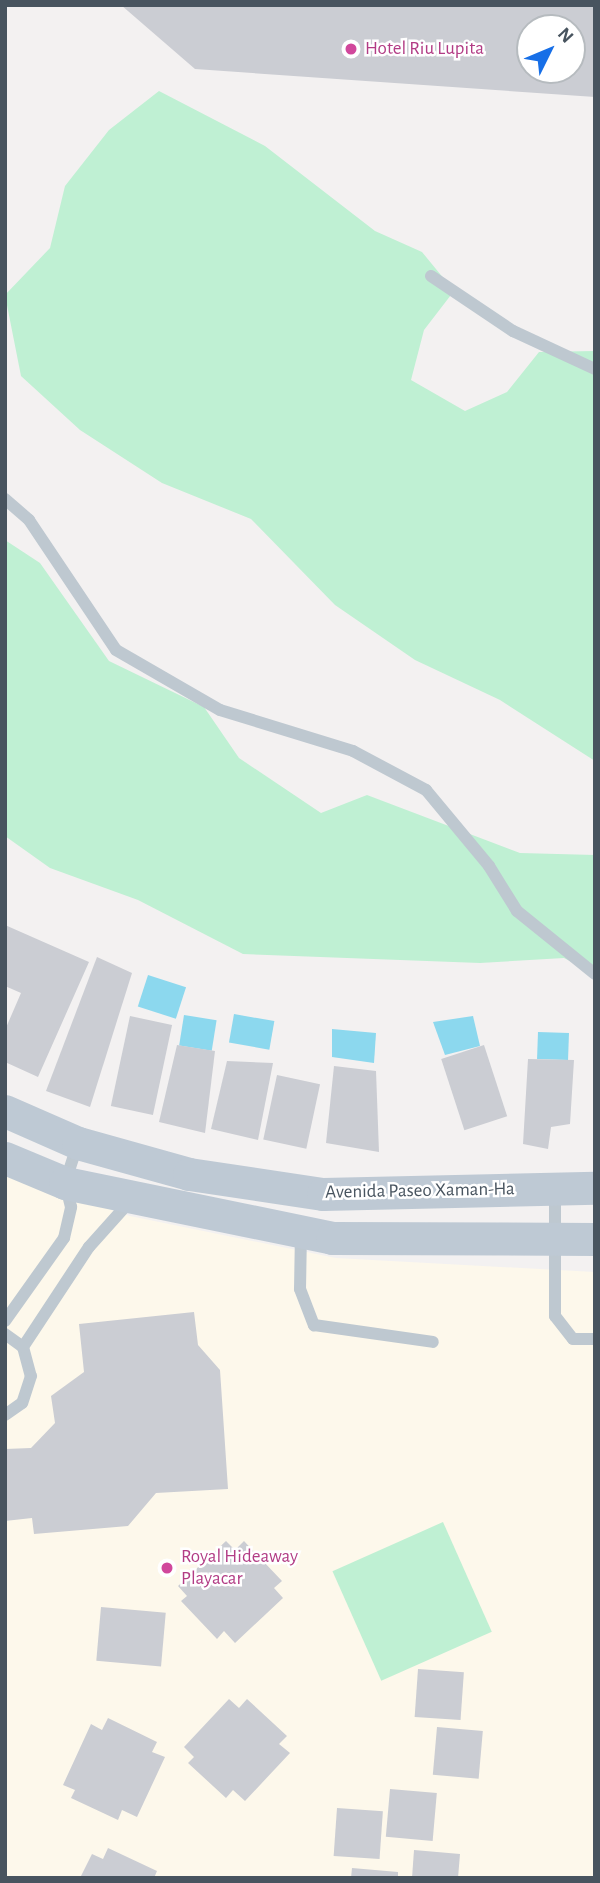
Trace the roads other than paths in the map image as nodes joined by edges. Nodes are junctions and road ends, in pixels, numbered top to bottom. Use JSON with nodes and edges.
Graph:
{"nodes":[{"id":1,"x":430,"y":276,"type":"dead end"},
{"id":2,"x":595,"y":369,"type":"edge"},
{"id":3,"x":5,"y":499,"type":"edge"},
{"id":4,"x":595,"y":974,"type":"edge"},
{"id":5,"x":5,"y":1111,"type":"edge"},
{"id":6,"x":78,"y":1143,"type":"junction"},
{"id":7,"x":5,"y":1158,"type":"edge"},
{"id":8,"x":189,"y":1174,"type":"junction"},
{"id":9,"x":65,"y":1183,"type":"junction"},
{"id":10,"x":595,"y":1188,"type":"edge"},
{"id":11,"x":555,"y":1189,"type":"junction"},
{"id":12,"x":132,"y":1199,"type":"junction"},
{"id":13,"x":182,"y":1210,"type":"junction"},
{"id":14,"x":301,"y":1232,"type":"junction"},
{"id":15,"x":556,"y":1238,"type":"junction"},
{"id":16,"x":595,"y":1238,"type":"edge"},
{"id":17,"x":5,"y":1321,"type":"edge"},
{"id":18,"x":5,"y":1334,"type":"edge"},
{"id":19,"x":595,"y":1339,"type":"edge"},
{"id":20,"x":433,"y":1342,"type":"dead end"},
{"id":21,"x":23,"y":1347,"type":"junction"},
{"id":22,"x":5,"y":1415,"type":"edge"}],
"edges":[{"from":1,"to":2,"type":"lane"},
{"from":3,"to":4,"type":"lane"},
{"from":5,"to":6,"type":"main road","name":"Avenida Paseo Xaman-Ha"},
{"from":6,"to":8,"type":"main road","name":"Avenida Paseo Xaman-Ha"},
{"from":6,"to":9,"type":"lane"},
{"from":7,"to":9,"type":"main road"},
{"from":8,"to":11,"type":"main road","name":"Avenida Paseo Xaman-Ha"},
{"from":8,"to":13,"type":"main road"},
{"from":9,"to":12,"type":"main road"},
{"from":9,"to":17,"type":"lane"},
{"from":10,"to":11,"type":"main road","name":"Avenida Paseo Xaman-Ha"},
{"from":11,"to":15,"type":"lane"},
{"from":12,"to":13,"type":"main road"},
{"from":12,"to":21,"type":"lane"},
{"from":13,"to":14,"type":"main road"},
{"from":14,"to":15,"type":"main road"},
{"from":14,"to":20,"type":"lane"},
{"from":15,"to":16,"type":"main road"},
{"from":15,"to":19,"type":"lane"},
{"from":18,"to":21,"type":"lane"},
{"from":21,"to":22,"type":"lane"}]}
